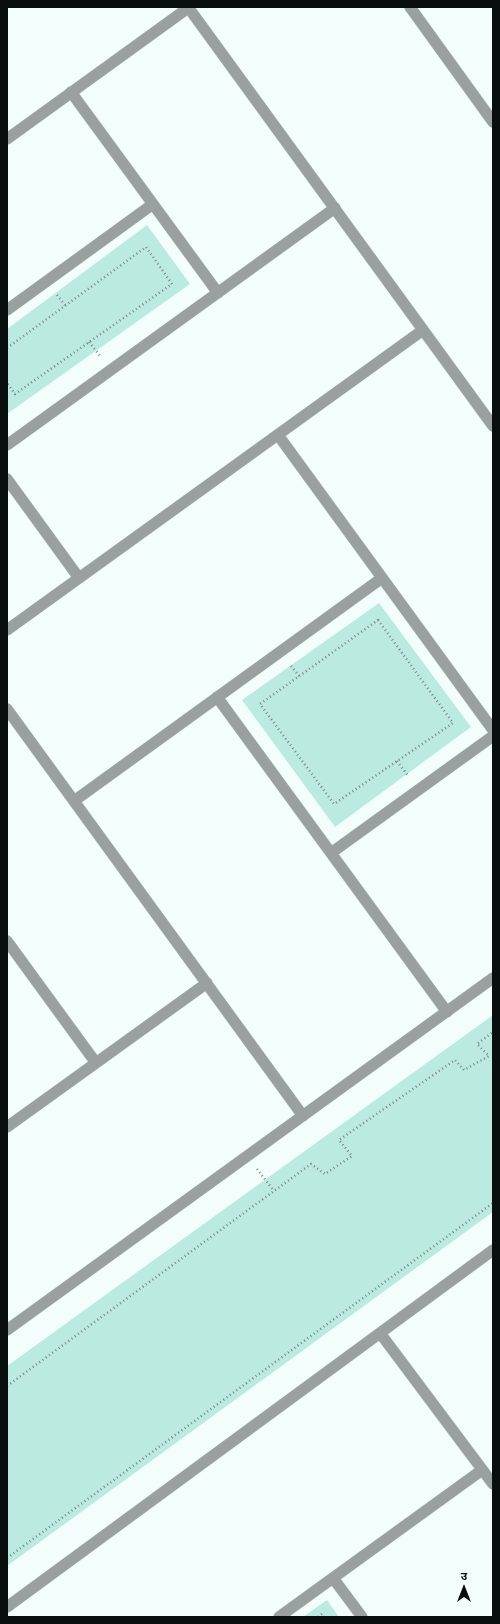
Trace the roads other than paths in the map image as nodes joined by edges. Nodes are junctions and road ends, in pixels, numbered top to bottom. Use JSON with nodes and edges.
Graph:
{"nodes":[{"id":1,"x":188,"y":7,"type":"edge"},
{"id":2,"x":410,"y":7,"type":"edge"},
{"id":3,"x":71,"y":92,"type":"junction"},
{"id":4,"x":492,"y":119,"type":"edge"},
{"id":5,"x":7,"y":139,"type":"edge"},
{"id":6,"x":153,"y":204,"type":"junction"},
{"id":7,"x":334,"y":208,"type":"junction"},
{"id":8,"x":218,"y":293,"type":"junction"},
{"id":9,"x":7,"y":310,"type":"edge"},
{"id":10,"x":423,"y":330,"type":"junction"},
{"id":11,"x":493,"y":426,"type":"edge"},
{"id":12,"x":278,"y":435,"type":"junction"},
{"id":13,"x":7,"y":445,"type":"edge"},
{"id":14,"x":7,"y":479,"type":"edge"},
{"id":15,"x":79,"y":578,"type":"junction"},
{"id":16,"x":382,"y":578,"type":"junction"},
{"id":17,"x":7,"y":630,"type":"edge"},
{"id":18,"x":217,"y":697,"type":"junction"},
{"id":19,"x":7,"y":709,"type":"edge"},
{"id":20,"x":493,"y":730,"type":"edge"},
{"id":21,"x":493,"y":736,"type":"edge"},
{"id":22,"x":74,"y":801,"type":"junction"},
{"id":23,"x":331,"y":853,"type":"junction"},
{"id":24,"x":7,"y":942,"type":"edge"},
{"id":25,"x":11,"y":954,"type":"edge"},
{"id":26,"x":493,"y":978,"type":"edge"},
{"id":27,"x":207,"y":983,"type":"junction"},
{"id":28,"x":447,"y":1012,"type":"junction"},
{"id":29,"x":96,"y":1063,"type":"junction"},
{"id":30,"x":303,"y":1116,"type":"junction"},
{"id":31,"x":7,"y":1127,"type":"edge"},
{"id":32,"x":493,"y":1250,"type":"edge"},
{"id":33,"x":7,"y":1330,"type":"edge"},
{"id":34,"x":380,"y":1333,"type":"junction"},
{"id":35,"x":482,"y":1470,"type":"junction"},
{"id":36,"x":493,"y":1484,"type":"edge"},
{"id":37,"x":333,"y":1578,"type":"junction"},
{"id":38,"x":7,"y":1607,"type":"edge"},
{"id":39,"x":279,"y":1617,"type":"edge"},
{"id":40,"x":362,"y":1617,"type":"edge"}],
"edges":[{"from":1,"to":3,"type":"street"},
{"from":1,"to":7,"type":"street"},
{"from":2,"to":4,"type":"street"},
{"from":3,"to":5,"type":"street"},
{"from":3,"to":6,"type":"street"},
{"from":6,"to":8,"type":"street"},
{"from":6,"to":9,"type":"street"},
{"from":7,"to":8,"type":"street"},
{"from":7,"to":10,"type":"street"},
{"from":8,"to":13,"type":"street"},
{"from":10,"to":11,"type":"street"},
{"from":10,"to":12,"type":"street"},
{"from":12,"to":15,"type":"street"},
{"from":12,"to":16,"type":"street"},
{"from":14,"to":15,"type":"street"},
{"from":15,"to":17,"type":"street"},
{"from":16,"to":18,"type":"street"},
{"from":16,"to":20,"type":"street"},
{"from":18,"to":22,"type":"street"},
{"from":18,"to":23,"type":"street"},
{"from":19,"to":22,"type":"street"},
{"from":21,"to":23,"type":"street"},
{"from":22,"to":27,"type":"street"},
{"from":23,"to":28,"type":"street"},
{"from":24,"to":25,"type":"street"},
{"from":25,"to":29,"type":"street"},
{"from":26,"to":28,"type":"street"},
{"from":27,"to":29,"type":"street"},
{"from":27,"to":30,"type":"street"},
{"from":28,"to":30,"type":"street"},
{"from":29,"to":31,"type":"street"},
{"from":30,"to":33,"type":"street"},
{"from":32,"to":34,"type":"street"},
{"from":34,"to":35,"type":"street"},
{"from":34,"to":38,"type":"street"},
{"from":35,"to":36,"type":"street"},
{"from":35,"to":37,"type":"street"},
{"from":37,"to":39,"type":"street"},
{"from":37,"to":40,"type":"street"}]}
